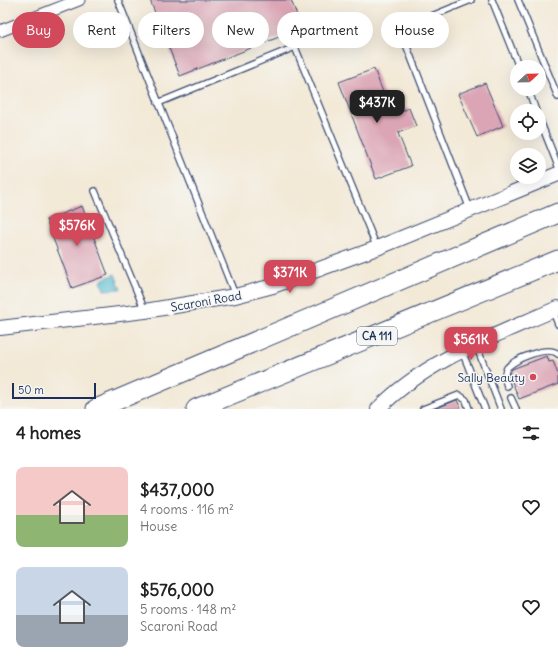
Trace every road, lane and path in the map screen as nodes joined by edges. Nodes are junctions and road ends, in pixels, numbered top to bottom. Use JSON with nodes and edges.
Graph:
{"nodes":[{"id":1,"x":79,"y":0,"type":"edge"},
{"id":2,"x":118,"y":0,"type":"edge"},
{"id":3,"x":471,"y":0,"type":"edge"},
{"id":4,"x":492,"y":0,"type":"edge"},
{"id":5,"x":518,"y":0,"type":"edge"},
{"id":6,"x":0,"y":31,"type":"edge"},
{"id":7,"x":516,"y":60,"type":"edge"},
{"id":8,"x":558,"y":98,"type":"edge"},
{"id":9,"x":158,"y":103,"type":"junction"},
{"id":10,"x":546,"y":136,"type":"edge"},
{"id":11,"x":558,"y":166,"type":"edge"},
{"id":12,"x":558,"y":174,"type":"edge"},
{"id":13,"x":95,"y":191,"type":"dead end"},
{"id":14,"x":470,"y":209,"type":"junction"},
{"id":15,"x":558,"y":213,"type":"edge"},
{"id":16,"x":377,"y":248,"type":"junction"},
{"id":17,"x":558,"y":260,"type":"edge"},
{"id":18,"x":235,"y":296,"type":"junction"},
{"id":19,"x":555,"y":309,"type":"edge"},
{"id":20,"x":145,"y":311,"type":"junction"},
{"id":21,"x":558,"y":324,"type":"edge"},
{"id":22,"x":0,"y":328,"type":"edge"},
{"id":23,"x":476,"y":345,"type":"junction"},
{"id":24,"x":462,"y":351,"type":"junction"},
{"id":25,"x":558,"y":354,"type":"edge"},
{"id":26,"x":507,"y":386,"type":"dead end"},
{"id":27,"x":511,"y":398,"type":"dead end"},
{"id":28,"x":96,"y":409,"type":"edge"},
{"id":29,"x":196,"y":409,"type":"edge"},
{"id":30,"x":378,"y":409,"type":"edge"},
{"id":31,"x":422,"y":409,"type":"edge"},
{"id":32,"x":469,"y":409,"type":"edge"},
{"id":33,"x":486,"y":409,"type":"edge"},
{"id":34,"x":501,"y":409,"type":"edge"},
{"id":35,"x":516,"y":409,"type":"edge"}],
"edges":[{"from":1,"to":6,"type":"street"},
{"from":2,"to":9,"type":"lane"},
{"from":3,"to":14,"type":"lane"},
{"from":4,"to":7,"type":"lane"},
{"from":5,"to":8,"type":"lane"},
{"from":9,"to":16,"type":"lane"},
{"from":9,"to":18,"type":"lane"},
{"from":10,"to":11,"type":"lane"},
{"from":12,"to":14,"type":"street","name":"Scaroni Road"},
{"from":13,"to":20,"type":"lane"},
{"from":14,"to":16,"type":"street","name":"Scaroni Road"},
{"from":15,"to":28,"type":"highway"},
{"from":16,"to":18,"type":"street","name":"Scaroni Road"},
{"from":17,"to":29,"type":"highway","number":"CA 111"},
{"from":18,"to":20,"type":"street","name":"Scaroni Road"},
{"from":19,"to":21,"type":"lane"},
{"from":19,"to":23,"type":"street"},
{"from":20,"to":22,"type":"street","name":"Scaroni Road"},
{"from":23,"to":24,"type":"street"},
{"from":23,"to":34,"type":"lane"},
{"from":24,"to":30,"type":"street"},
{"from":24,"to":33,"type":"lane"},
{"from":25,"to":26,"type":"lane"},
{"from":27,"to":35,"type":"lane"},
{"from":31,"to":32,"type":"lane"}]}
